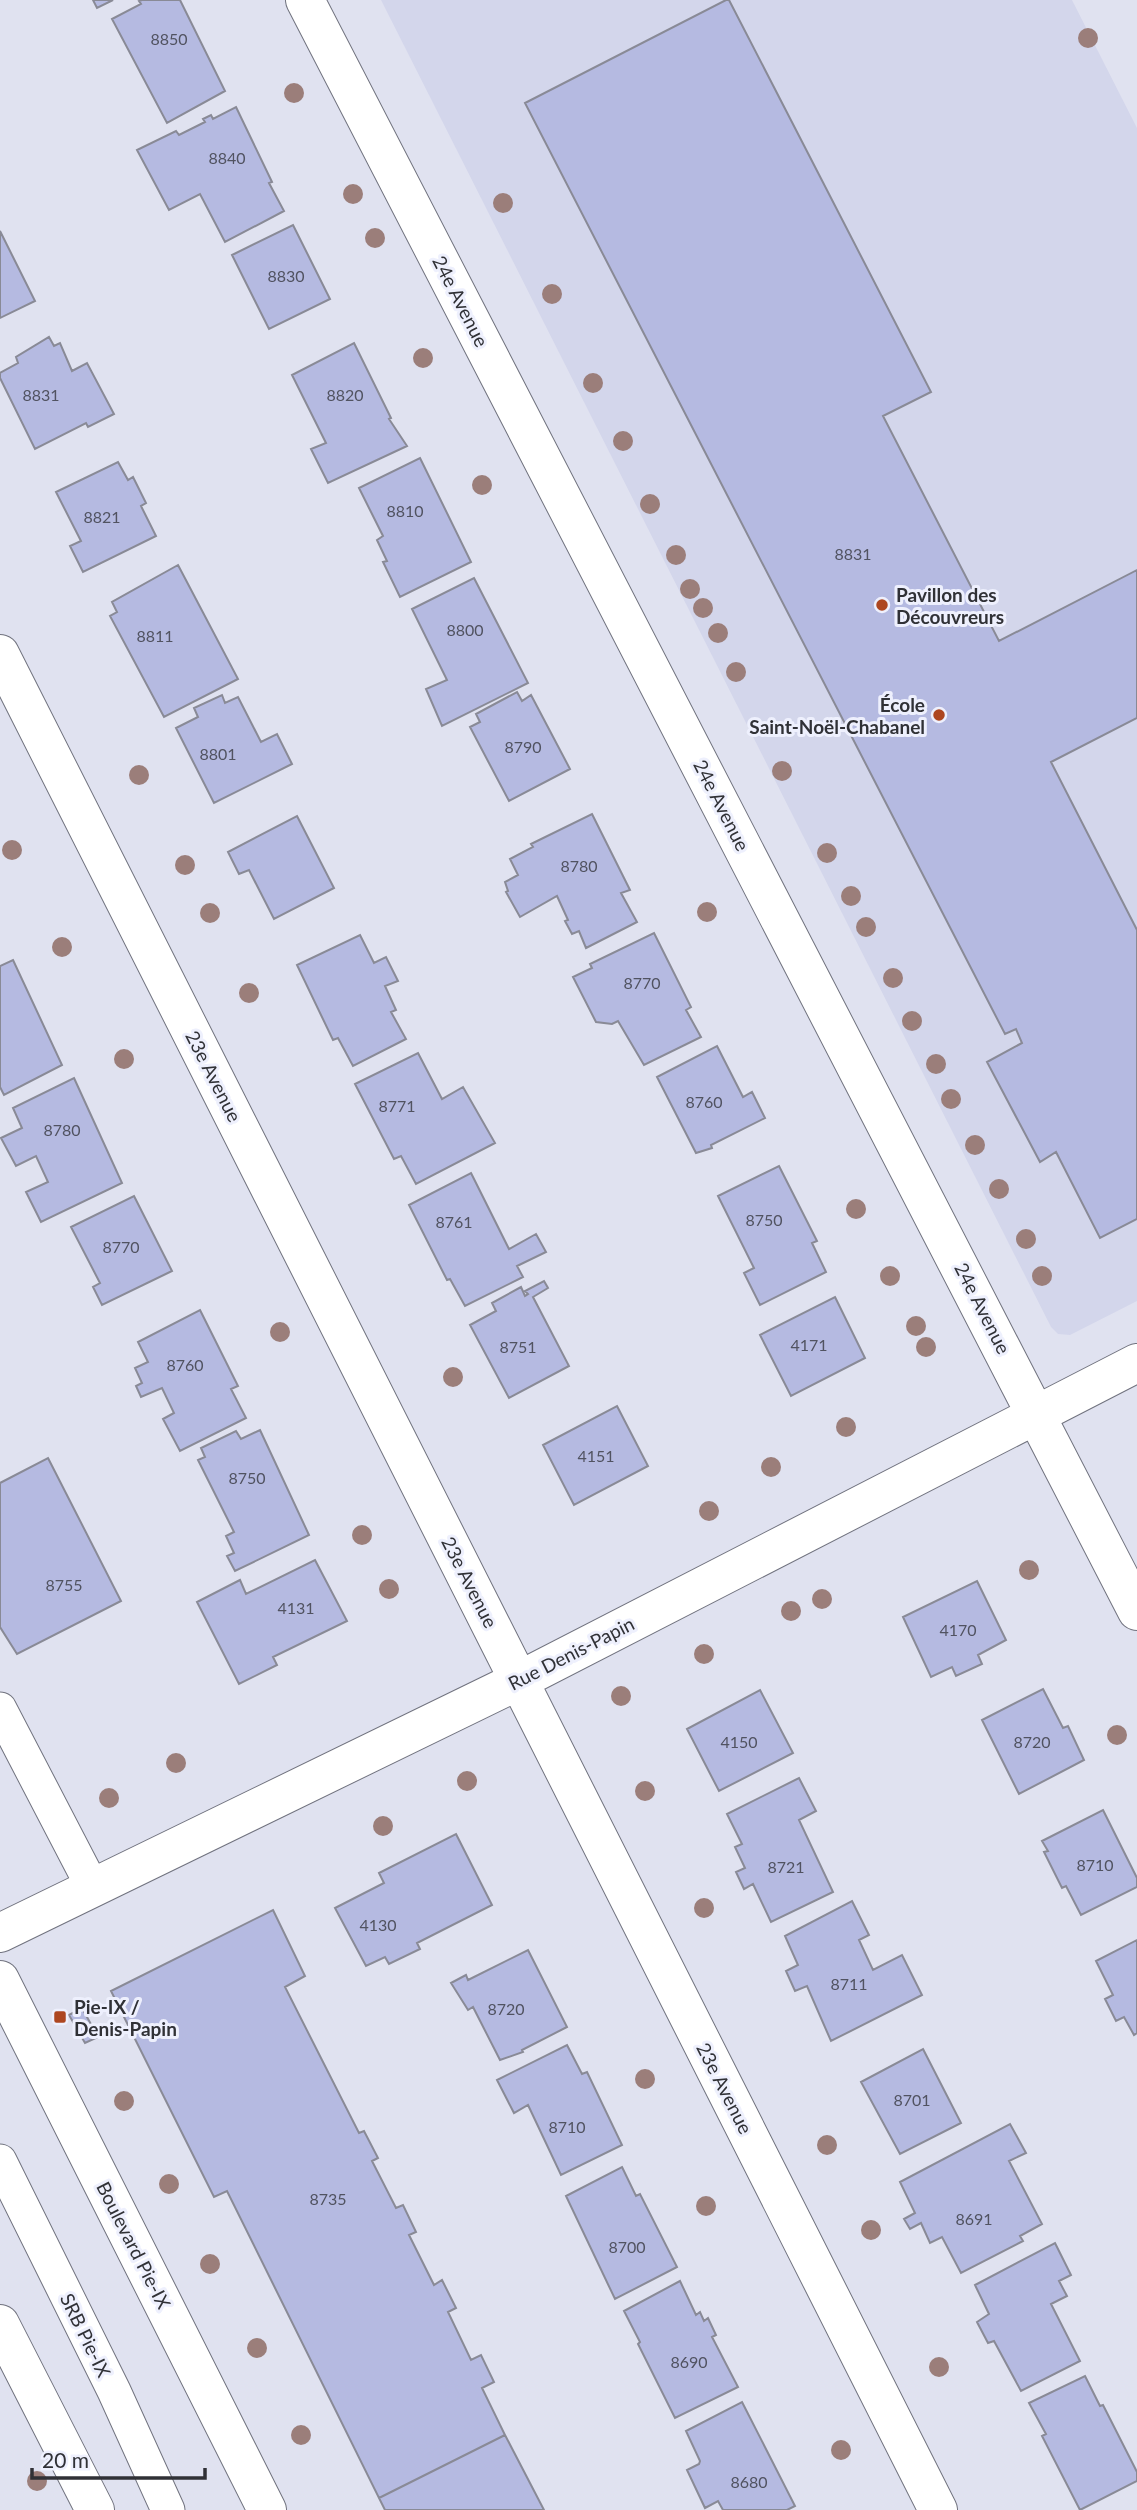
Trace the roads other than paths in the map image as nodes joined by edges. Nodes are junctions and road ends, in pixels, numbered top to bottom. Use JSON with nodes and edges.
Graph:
{"nodes":[{"id":1,"x":305,"y":0,"type":"edge"},
{"id":2,"x":0,"y":654,"type":"edge"},
{"id":3,"x":1137,"y":1363,"type":"edge"},
{"id":4,"x":1037,"y":1413,"type":"junction"},
{"id":5,"x":1137,"y":1611,"type":"edge"},
{"id":6,"x":520,"y":1680,"type":"junction"},
{"id":7,"x":4,"y":1724,"type":"edge"},
{"id":8,"x":93,"y":1888,"type":"junction"},
{"id":9,"x":0,"y":1933,"type":"edge"},
{"id":10,"x":0,"y":1980,"type":"edge"},
{"id":11,"x":0,"y":2161,"type":"edge"},
{"id":12,"x":0,"y":2324,"type":"edge"},
{"id":13,"x":95,"y":2510,"type":"edge"},
{"id":14,"x":168,"y":2510,"type":"edge"},
{"id":15,"x":267,"y":2510,"type":"edge"},
{"id":16,"x":938,"y":2510,"type":"edge"}],
"edges":[{"from":1,"to":4,"type":"street","name":"24e Avenue"},
{"from":2,"to":6,"type":"street","name":"23e Avenue"},
{"from":3,"to":4,"type":"street","name":"Rue Denis-Papin"},
{"from":4,"to":5,"type":"street","name":"24e Avenue"},
{"from":4,"to":6,"type":"street","name":"Rue Denis-Papin"},
{"from":6,"to":8,"type":"street","name":"Rue Denis-Papin"},
{"from":6,"to":16,"type":"street","name":"23e Avenue"},
{"from":7,"to":8,"type":"lane"},
{"from":8,"to":9,"type":"street","name":"Rue Denis-Papin"},
{"from":10,"to":15,"type":"street","name":"Boulevard Pie-IX"},
{"from":11,"to":14,"type":"lane","name":"SRB Pie-IX"},
{"from":12,"to":13,"type":"street"}]}
